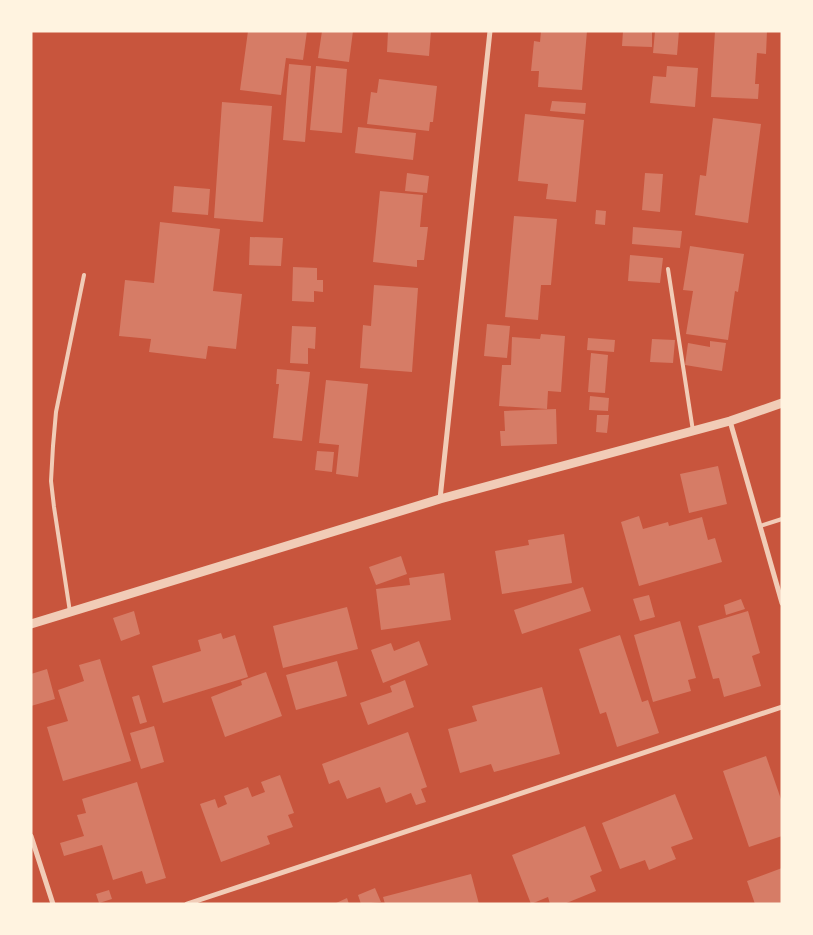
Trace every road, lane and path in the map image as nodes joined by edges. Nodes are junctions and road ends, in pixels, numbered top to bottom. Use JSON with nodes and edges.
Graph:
{"nodes":[{"id":1,"x":490,"y":31,"type":"edge"},
{"id":2,"x":668,"y":269,"type":"dead end"},
{"id":3,"x":84,"y":275,"type":"dead end"},
{"id":4,"x":782,"y":403,"type":"edge"},
{"id":5,"x":730,"y":421,"type":"junction"},
{"id":6,"x":693,"y":431,"type":"junction"},
{"id":7,"x":440,"y":499,"type":"junction"},
{"id":8,"x":782,"y":519,"type":"edge"},
{"id":9,"x":760,"y":526,"type":"junction"},
{"id":10,"x":782,"y":603,"type":"edge"},
{"id":11,"x":70,"y":612,"type":"junction"},
{"id":12,"x":31,"y":624,"type":"edge"},
{"id":13,"x":782,"y":707,"type":"edge"},
{"id":14,"x":31,"y":836,"type":"edge"},
{"id":15,"x":53,"y":904,"type":"edge"},
{"id":16,"x":187,"y":904,"type":"edge"}],
"edges":[{"from":1,"to":7,"type":"street"},
{"from":2,"to":6,"type":"lane"},
{"from":3,"to":11,"type":"lane"},
{"from":4,"to":5,"type":"street"},
{"from":5,"to":6,"type":"street"},
{"from":5,"to":9,"type":"street"},
{"from":6,"to":7,"type":"street"},
{"from":7,"to":11,"type":"street"},
{"from":8,"to":9,"type":"lane"},
{"from":9,"to":10,"type":"street"},
{"from":11,"to":12,"type":"street"},
{"from":13,"to":16,"type":"street"},
{"from":14,"to":15,"type":"street"}]}
